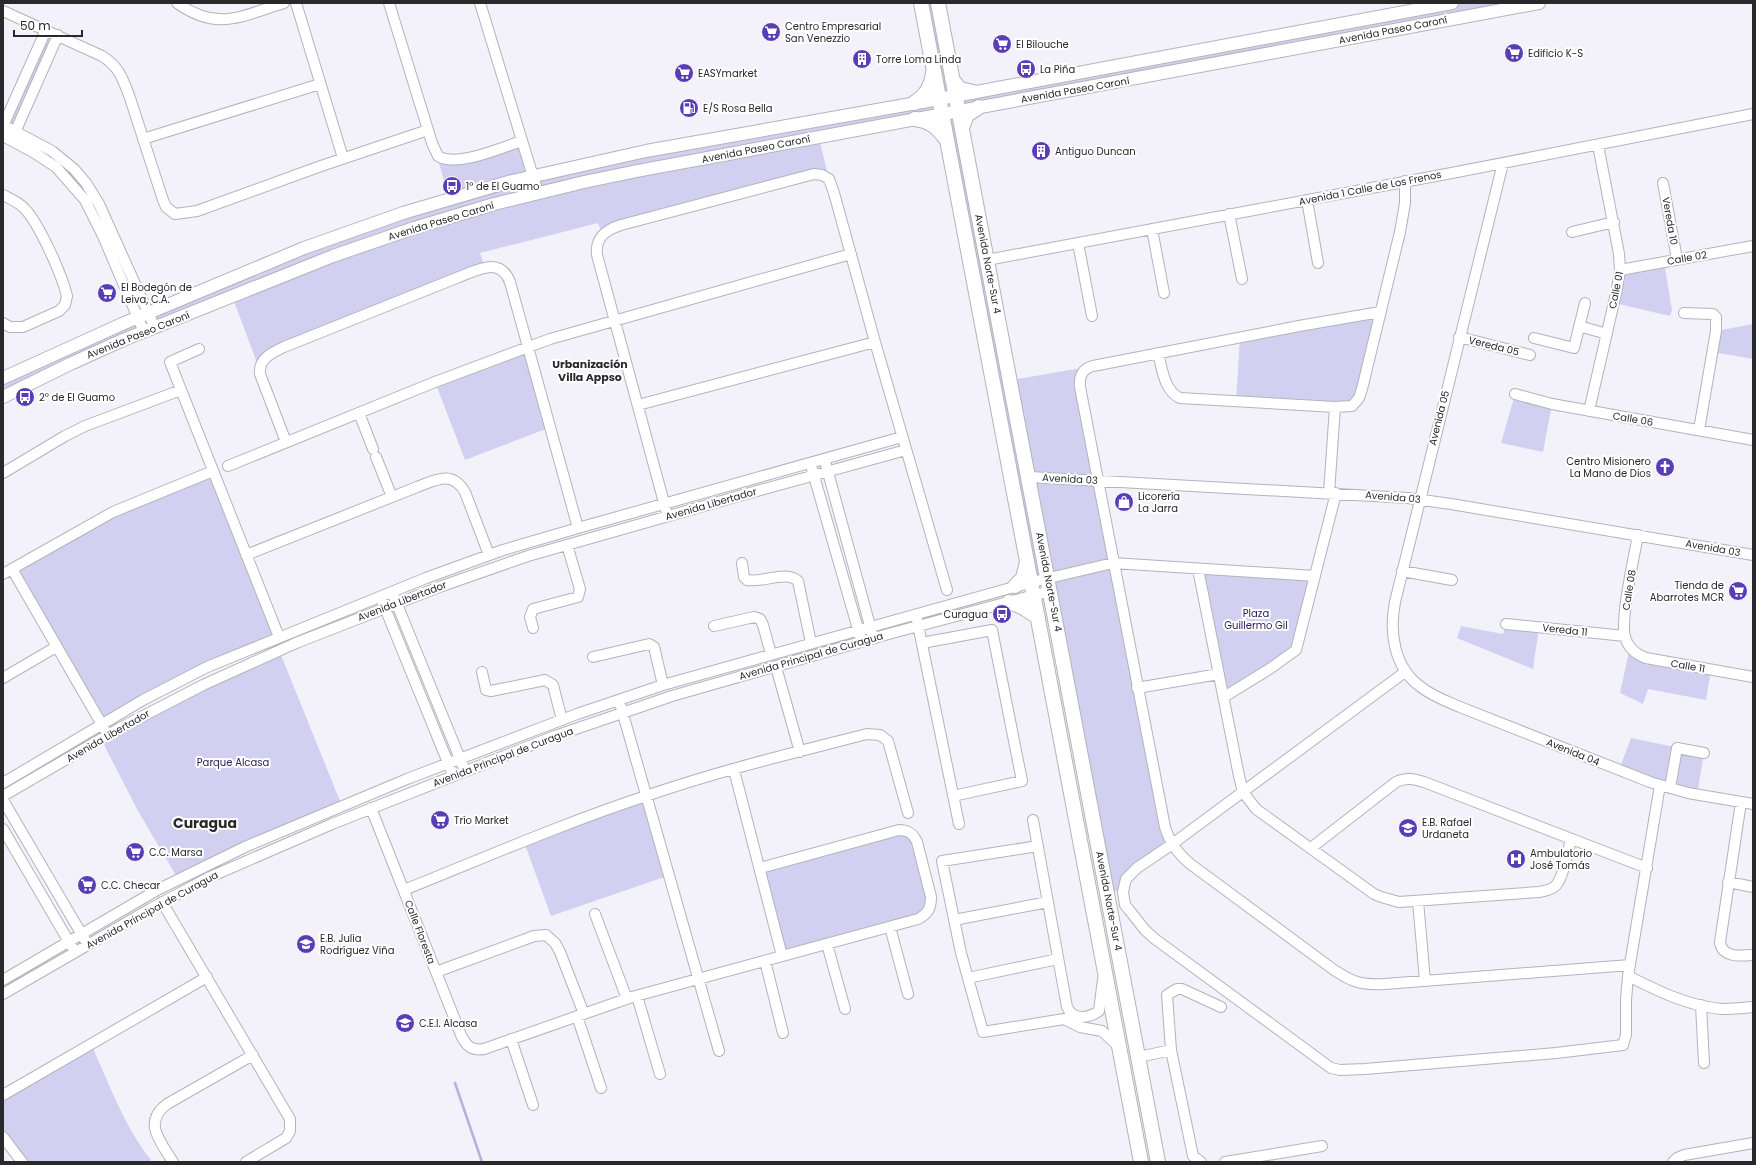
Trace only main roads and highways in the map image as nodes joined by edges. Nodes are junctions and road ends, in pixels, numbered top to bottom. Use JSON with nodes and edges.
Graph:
{"nodes":[{"id":1,"x":921,"y":3,"type":"edge"},
{"id":2,"x":938,"y":3,"type":"edge"},
{"id":3,"x":934,"y":70,"type":"junction"},
{"id":4,"x":952,"y":79,"type":"junction"},
{"id":5,"x":973,"y":92,"type":"road end"},
{"id":6,"x":914,"y":103,"type":"road end"},
{"id":7,"x":979,"y":107,"type":"road end"},
{"id":8,"x":915,"y":119,"type":"road end"},
{"id":9,"x":962,"y":128,"type":"junction"},
{"id":10,"x":946,"y":140,"type":"junction"},
{"id":11,"x":1028,"y":559,"type":"junction"},
{"id":12,"x":1014,"y":586,"type":"road end"},
{"id":13,"x":1009,"y":602,"type":"road end"},
{"id":14,"x":1038,"y":617,"type":"junction"},
{"id":15,"x":1141,"y":1162,"type":"edge"},
{"id":16,"x":1158,"y":1162,"type":"edge"}],
"edges":[{"from":1,"to":3,"type":"main road","name":"Avenida Norte-Sur 4"},
{"from":2,"to":4,"type":"main road","name":"Avenida Norte-Sur 4"},
{"from":3,"to":6,"type":"main road"},
{"from":3,"to":10,"type":"main road","name":"Avenida Norte-Sur 4"},
{"from":4,"to":5,"type":"main road"},
{"from":4,"to":9,"type":"main road","name":"Avenida Norte-Sur 4"},
{"from":7,"to":9,"type":"main road"},
{"from":8,"to":10,"type":"main road"},
{"from":9,"to":16,"type":"main road","name":"Avenida Norte-Sur 4"},
{"from":10,"to":11,"type":"main road","name":"Avenida Norte-Sur 4"},
{"from":11,"to":12,"type":"main road"},
{"from":11,"to":14,"type":"main road","name":"Avenida Norte-Sur 4"},
{"from":13,"to":14,"type":"main road"},
{"from":14,"to":15,"type":"main road","name":"Avenida Norte-Sur 4"}]}
